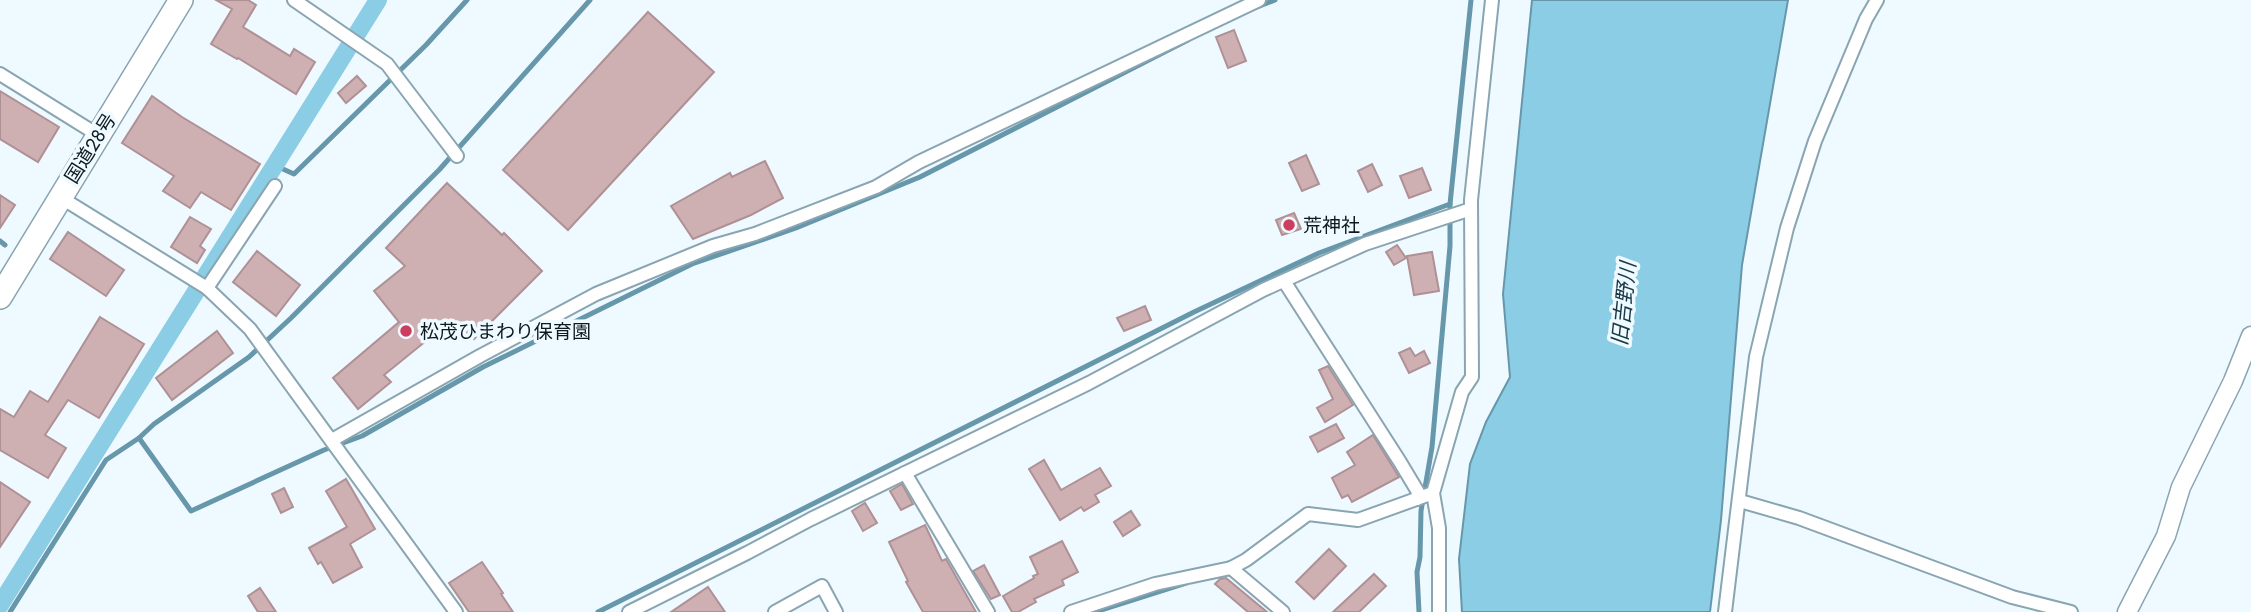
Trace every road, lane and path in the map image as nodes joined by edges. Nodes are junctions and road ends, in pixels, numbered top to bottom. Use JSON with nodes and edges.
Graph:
{"nodes":[{"id":1,"x":181,"y":0,"type":"edge"},
{"id":2,"x":294,"y":0,"type":"edge"},
{"id":3,"x":1259,"y":0,"type":"edge"},
{"id":4,"x":1492,"y":0,"type":"edge"},
{"id":5,"x":1877,"y":0,"type":"edge"},
{"id":6,"x":0,"y":74,"type":"edge"},
{"id":7,"x":98,"y":135,"type":"junction"},
{"id":8,"x":457,"y":156,"type":"dead end"},
{"id":9,"x":275,"y":186,"type":"dead end"},
{"id":10,"x":60,"y":197,"type":"junction"},
{"id":11,"x":1471,"y":209,"type":"junction"},
{"id":12,"x":1284,"y":281,"type":"junction"},
{"id":13,"x":207,"y":288,"type":"junction"},
{"id":14,"x":0,"y":297,"type":"edge"},
{"id":15,"x":2251,"y":337,"type":"edge"},
{"id":16,"x":332,"y":440,"type":"junction"},
{"id":17,"x":905,"y":472,"type":"junction"},
{"id":18,"x":1433,"y":493,"type":"junction"},
{"id":19,"x":1418,"y":499,"type":"junction"},
{"id":20,"x":1740,"y":501,"type":"junction"},
{"id":21,"x":1231,"y":569,"type":"junction"},
{"id":22,"x":456,"y":612,"type":"edge"},
{"id":23,"x":628,"y":612,"type":"edge"},
{"id":24,"x":775,"y":612,"type":"edge"},
{"id":25,"x":836,"y":612,"type":"edge"},
{"id":26,"x":988,"y":612,"type":"edge"},
{"id":27,"x":1072,"y":612,"type":"edge"},
{"id":28,"x":1283,"y":612,"type":"edge"},
{"id":29,"x":1439,"y":612,"type":"edge"},
{"id":30,"x":1725,"y":612,"type":"edge"},
{"id":31,"x":2071,"y":612,"type":"edge"},
{"id":32,"x":2127,"y":612,"type":"edge"}],
"edges":[{"from":1,"to":7,"type":"highway","name":"国道28号"},
{"from":2,"to":8,"type":"street"},
{"from":3,"to":16,"type":"street"},
{"from":4,"to":11,"type":"street"},
{"from":5,"to":20,"type":"street"},
{"from":6,"to":7,"type":"street"},
{"from":7,"to":10,"type":"highway","name":"国道28号"},
{"from":9,"to":13,"type":"street"},
{"from":10,"to":13,"type":"street"},
{"from":10,"to":14,"type":"highway","name":"国道28号"},
{"from":11,"to":12,"type":"street"},
{"from":11,"to":18,"type":"street"},
{"from":12,"to":17,"type":"street"},
{"from":12,"to":19,"type":"street"},
{"from":13,"to":16,"type":"street"},
{"from":15,"to":32,"type":"street"},
{"from":16,"to":22,"type":"street"},
{"from":17,"to":23,"type":"street"},
{"from":17,"to":26,"type":"street"},
{"from":18,"to":19,"type":"street"},
{"from":18,"to":29,"type":"street"},
{"from":19,"to":21,"type":"street"},
{"from":20,"to":30,"type":"street"},
{"from":20,"to":31,"type":"street"},
{"from":21,"to":27,"type":"street"},
{"from":21,"to":28,"type":"street"},
{"from":24,"to":25,"type":"street"}]}
